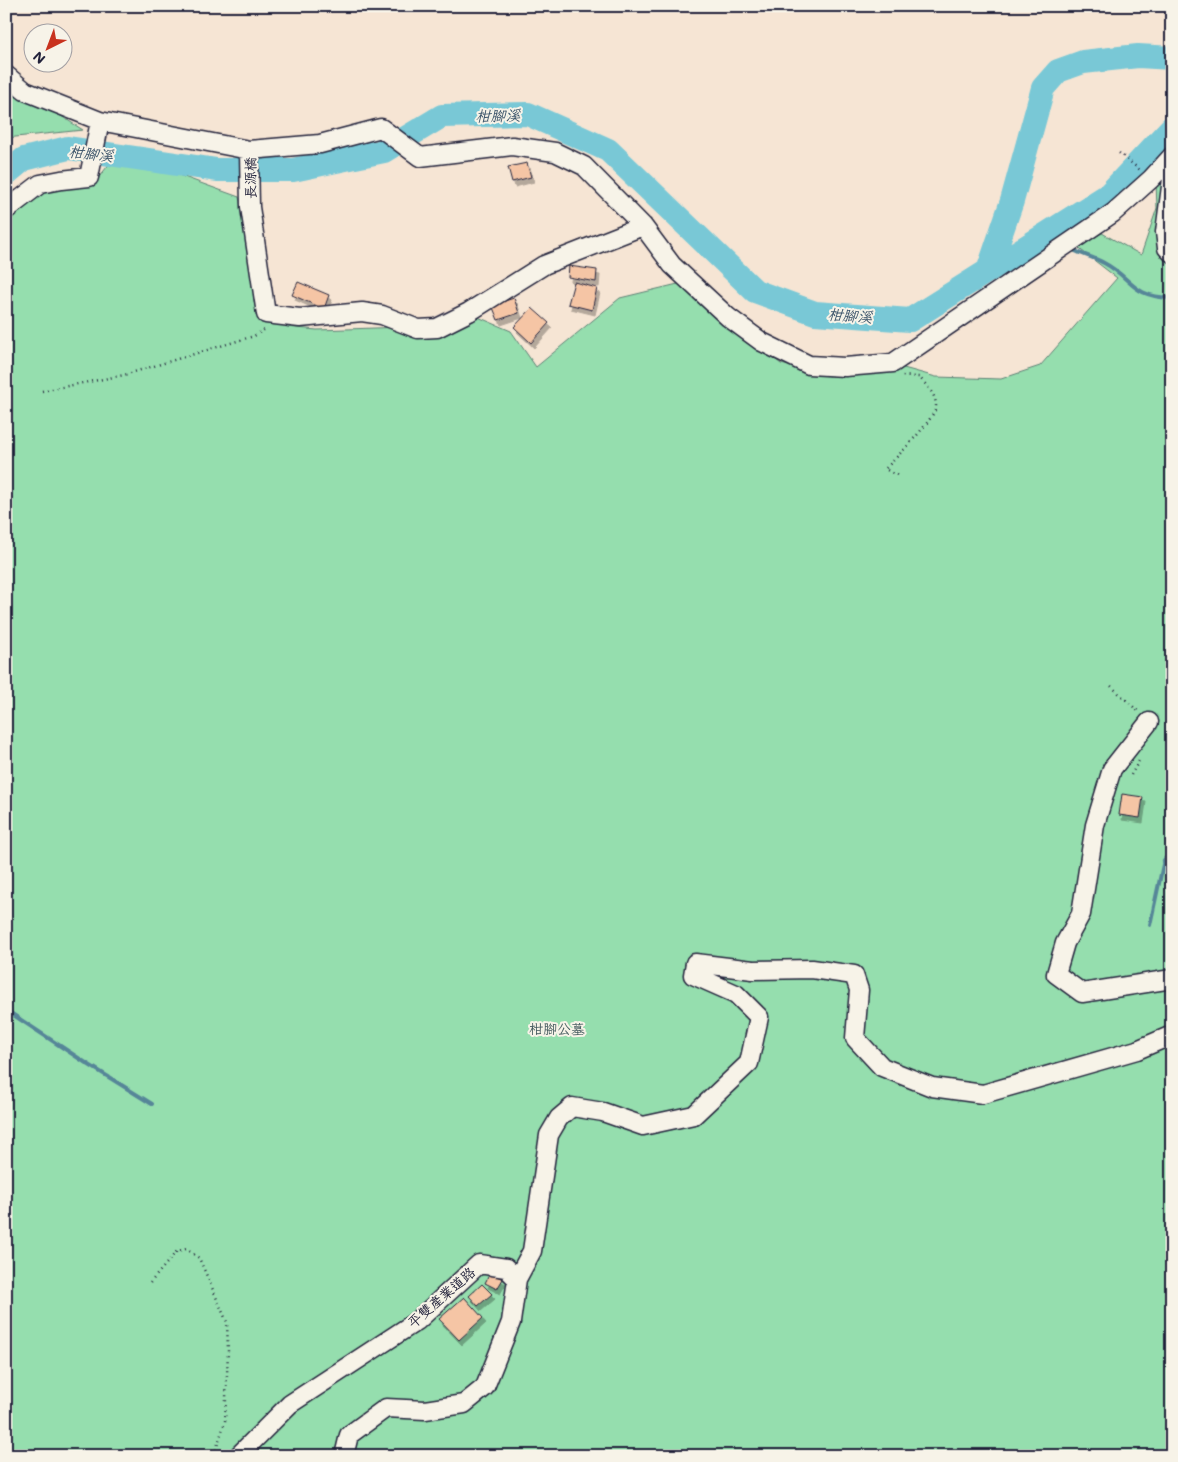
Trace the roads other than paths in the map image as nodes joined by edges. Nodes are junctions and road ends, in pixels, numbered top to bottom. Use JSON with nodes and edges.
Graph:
{"nodes":[{"id":1,"x":6,"y":75,"type":"edge"},
{"id":2,"x":100,"y":121,"type":"junction"},
{"id":3,"x":249,"y":150,"type":"junction"},
{"id":4,"x":1172,"y":156,"type":"edge"},
{"id":5,"x":1172,"y":179,"type":"edge"},
{"id":6,"x":6,"y":210,"type":"edge"},
{"id":7,"x":643,"y":226,"type":"junction"},
{"id":8,"x":1172,"y":253,"type":"edge"},
{"id":9,"x":1149,"y":722,"type":"dead end"},
{"id":10,"x":1172,"y":979,"type":"edge"},
{"id":11,"x":1172,"y":1035,"type":"edge"},
{"id":12,"x":517,"y":1279,"type":"junction"},
{"id":13,"x":238,"y":1456,"type":"edge"},
{"id":14,"x":344,"y":1456,"type":"edge"}],
"edges":[{"from":1,"to":2,"type":"street"},
{"from":2,"to":3,"type":"street"},
{"from":2,"to":6,"type":"street"},
{"from":3,"to":7,"type":"street"},
{"from":3,"to":7,"type":"street","name":"長源橋"},
{"from":4,"to":7,"type":"street"},
{"from":5,"to":8,"type":"street"},
{"from":9,"to":10,"type":"street"},
{"from":11,"to":12,"type":"street"},
{"from":12,"to":13,"type":"street","name":"平雙產業道路"},
{"from":12,"to":14,"type":"street"}]}
